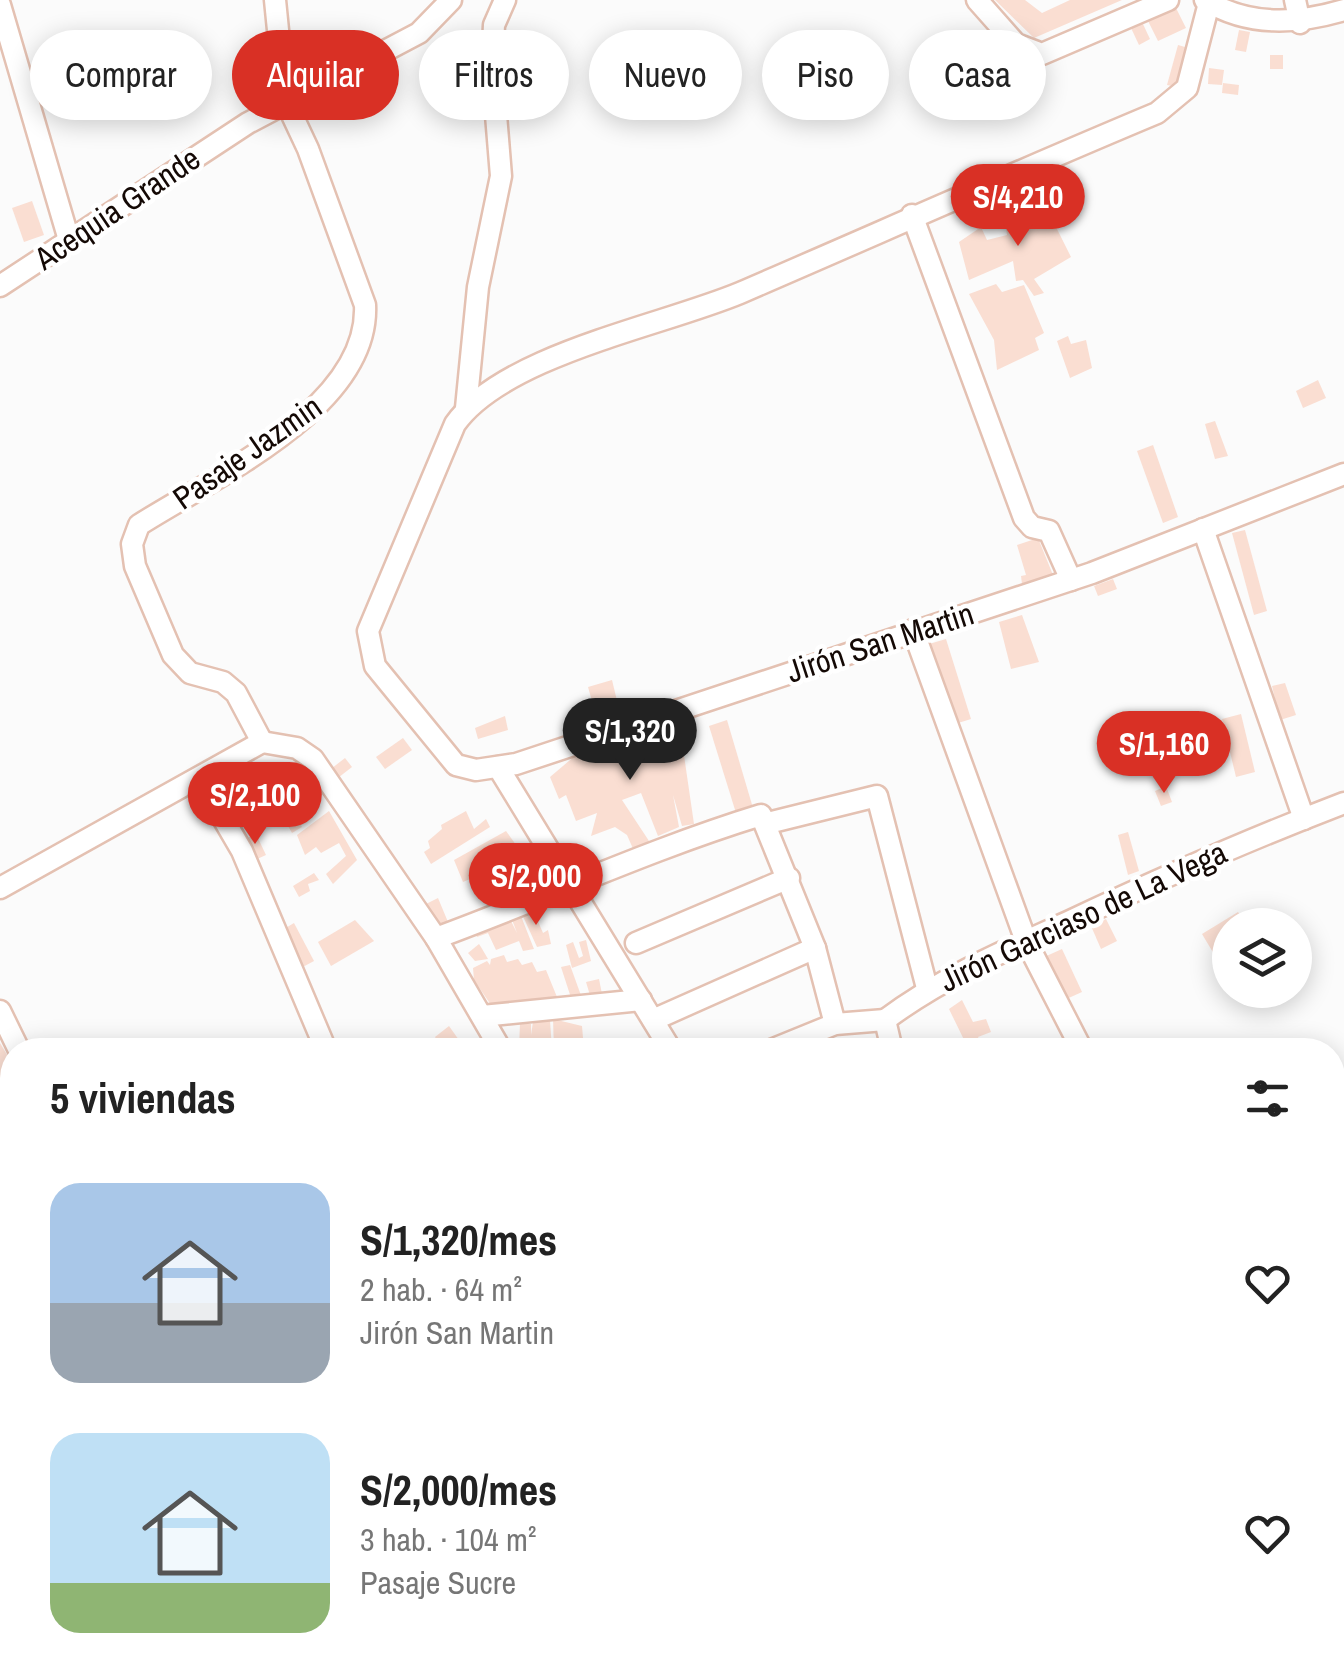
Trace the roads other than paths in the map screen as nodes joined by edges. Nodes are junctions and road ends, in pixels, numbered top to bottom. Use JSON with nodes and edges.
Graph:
{"nodes":[{"id":1,"x":275,"y":0,"type":"edge"},
{"id":2,"x":451,"y":0,"type":"edge"},
{"id":3,"x":505,"y":0,"type":"edge"},
{"id":4,"x":977,"y":0,"type":"edge"},
{"id":5,"x":1168,"y":0,"type":"edge"},
{"id":6,"x":1295,"y":0,"type":"edge"},
{"id":7,"x":1207,"y":2,"type":"edge"},
{"id":8,"x":0,"y":5,"type":"edge"},
{"id":9,"x":1344,"y":10,"type":"edge"},
{"id":10,"x":1300,"y":23,"type":"junction"},
{"id":11,"x":278,"y":30,"type":"edge"},
{"id":12,"x":399,"y":43,"type":"edge"},
{"id":13,"x":254,"y":120,"type":"edge"},
{"id":14,"x":293,"y":120,"type":"edge"},
{"id":15,"x":912,"y":215,"type":"junction"},
{"id":16,"x":69,"y":240,"type":"junction"},
{"id":17,"x":0,"y":286,"type":"edge"},
{"id":18,"x":466,"y":408,"type":"junction"},
{"id":19,"x":1344,"y":474,"type":"edge"},
{"id":20,"x":1202,"y":530,"type":"junction"},
{"id":21,"x":1071,"y":580,"type":"junction"},
{"id":22,"x":913,"y":630,"type":"junction"},
{"id":23,"x":262,"y":742,"type":"junction"},
{"id":24,"x":498,"y":768,"type":"junction"},
{"id":25,"x":200,"y":778,"type":"junction"},
{"id":26,"x":1344,"y":803,"type":"edge"},
{"id":27,"x":1304,"y":819,"type":"junction"},
{"id":28,"x":768,"y":823,"type":"junction"},
{"id":29,"x":788,"y":878,"type":"junction"},
{"id":30,"x":0,"y":888,"type":"edge"},
{"id":31,"x":573,"y":888,"type":"junction"},
{"id":32,"x":436,"y":938,"type":"junction"},
{"id":33,"x":1026,"y":941,"type":"junction"},
{"id":34,"x":636,"y":942,"type":"dead end"},
{"id":35,"x":815,"y":948,"type":"junction"},
{"id":36,"x":928,"y":988,"type":"junction"},
{"id":37,"x":641,"y":1000,"type":"junction"},
{"id":38,"x":0,"y":1011,"type":"edge"},
{"id":39,"x":482,"y":1016,"type":"junction"},
{"id":40,"x":653,"y":1020,"type":"junction"},
{"id":41,"x":886,"y":1020,"type":"junction"},
{"id":42,"x":836,"y":1024,"type":"junction"},
{"id":43,"x":12,"y":1038,"type":"edge"},
{"id":44,"x":321,"y":1038,"type":"edge"},
{"id":45,"x":494,"y":1038,"type":"edge"},
{"id":46,"x":664,"y":1038,"type":"edge"},
{"id":47,"x":801,"y":1038,"type":"edge"},
{"id":48,"x":890,"y":1038,"type":"edge"},
{"id":49,"x":1076,"y":1038,"type":"edge"}],
"edges":[{"from":1,"to":11,"type":"street","name":"Pasaje Jazmin"},
{"from":2,"to":12,"type":"street","name":"Acequia Grande"},
{"from":3,"to":18,"type":"street"},
{"from":4,"to":5,"type":"street"},
{"from":6,"to":10,"type":"street"},
{"from":7,"to":10,"type":"street"},
{"from":7,"to":15,"type":"street"},
{"from":8,"to":16,"type":"street"},
{"from":9,"to":10,"type":"street"},
{"from":13,"to":16,"type":"street","name":"Acequia Grande"},
{"from":14,"to":23,"type":"street","name":"Pasaje Jazmin"},
{"from":15,"to":18,"type":"street"},
{"from":15,"to":21,"type":"street"},
{"from":16,"to":17,"type":"street","name":"Acequia Grande"},
{"from":18,"to":24,"type":"street","name":"Jirón San Martin"},
{"from":19,"to":20,"type":"street","name":"Jirón San Martin"},
{"from":20,"to":21,"type":"street","name":"Jirón San Martin"},
{"from":20,"to":27,"type":"street"},
{"from":21,"to":22,"type":"street","name":"Jirón San Martin"},
{"from":22,"to":24,"type":"street","name":"Jirón San Martin"},
{"from":22,"to":33,"type":"street"},
{"from":23,"to":25,"type":"street"},
{"from":23,"to":32,"type":"street"},
{"from":24,"to":31,"type":"street"},
{"from":25,"to":30,"type":"street"},
{"from":25,"to":44,"type":"street"},
{"from":26,"to":27,"type":"street","name":"Jirón Garciaso de La Vega"},
{"from":27,"to":33,"type":"street","name":"Jirón Garciaso de La Vega"},
{"from":28,"to":29,"type":"street"},
{"from":28,"to":31,"type":"street"},
{"from":28,"to":36,"type":"street"},
{"from":29,"to":34,"type":"street"},
{"from":29,"to":35,"type":"street"},
{"from":31,"to":32,"type":"street"},
{"from":31,"to":37,"type":"street"},
{"from":32,"to":39,"type":"street"},
{"from":33,"to":36,"type":"street","name":"Jirón Garciaso de La Vega"},
{"from":33,"to":49,"type":"street"},
{"from":35,"to":40,"type":"street"},
{"from":35,"to":42,"type":"street"},
{"from":36,"to":41,"type":"street","name":"Jirón Garciaso de La Vega"},
{"from":37,"to":39,"type":"street"},
{"from":37,"to":40,"type":"street"},
{"from":38,"to":43,"type":"street"},
{"from":39,"to":45,"type":"street"},
{"from":40,"to":46,"type":"street"},
{"from":41,"to":42,"type":"street"},
{"from":41,"to":48,"type":"street"},
{"from":42,"to":47,"type":"street"}]}
